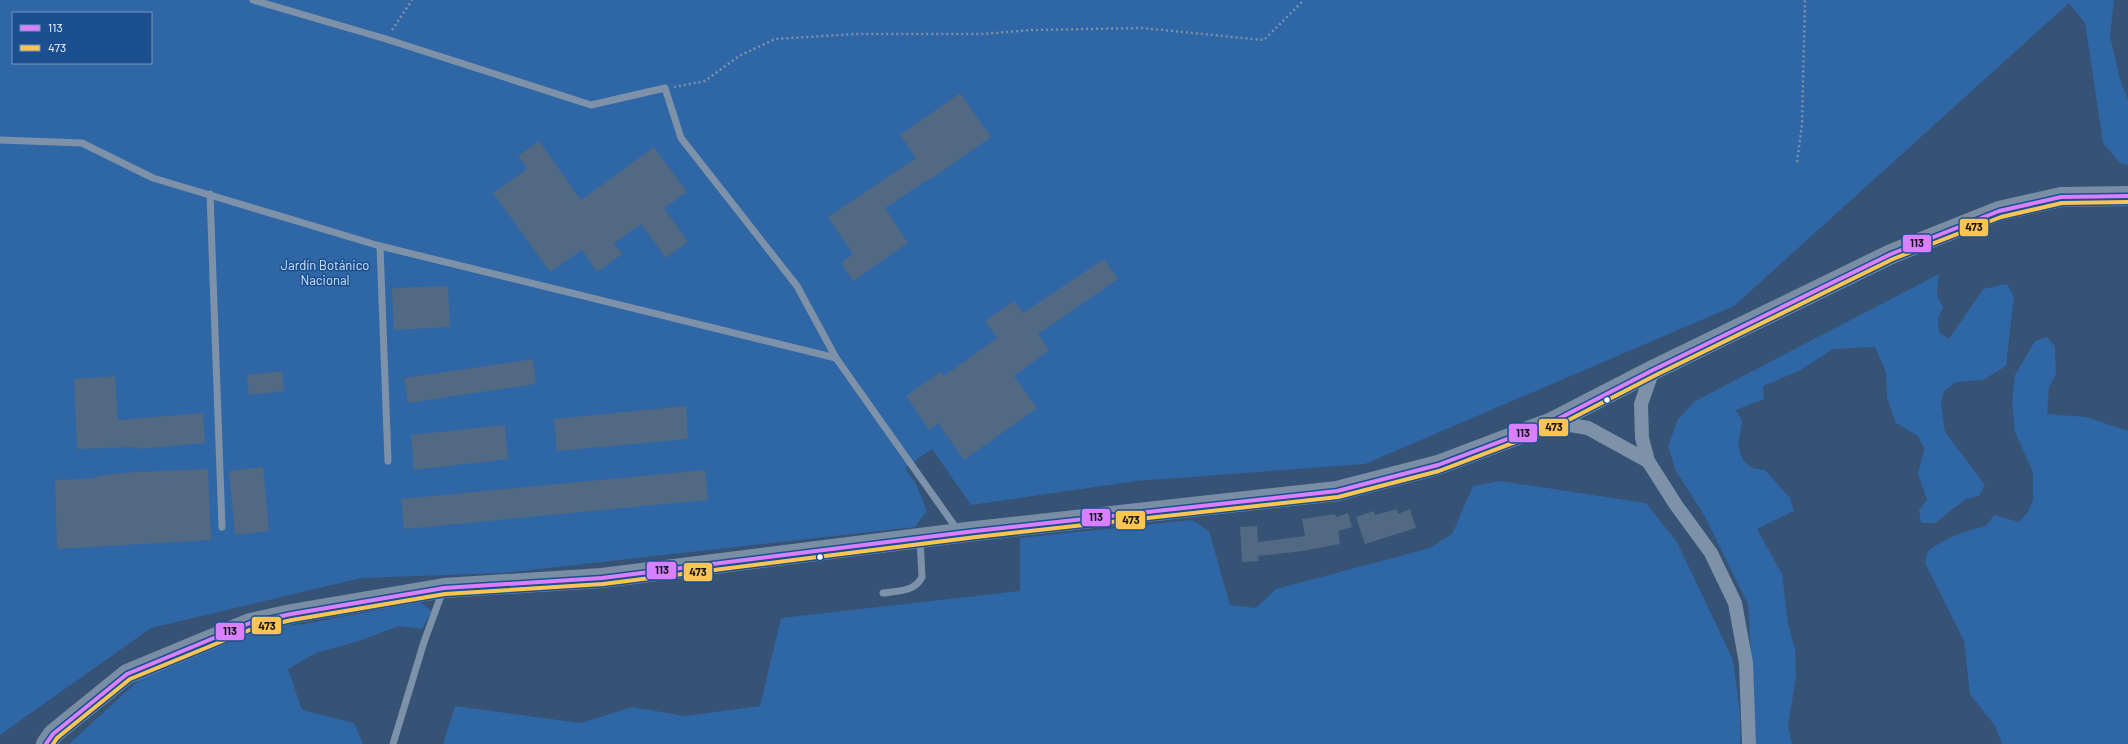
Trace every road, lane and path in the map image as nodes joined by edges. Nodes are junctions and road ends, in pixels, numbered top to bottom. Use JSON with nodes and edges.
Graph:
{"nodes":[{"id":1,"x":253,"y":0,"type":"edge"},
{"id":2,"x":412,"y":0,"type":"edge"},
{"id":3,"x":1304,"y":0,"type":"edge"},
{"id":4,"x":1805,"y":0,"type":"edge"},
{"id":5,"x":386,"y":40,"type":"junction"},
{"id":6,"x":665,"y":88,"type":"junction"},
{"id":7,"x":0,"y":140,"type":"edge"},
{"id":8,"x":1797,"y":162,"type":"dead end"},
{"id":9,"x":210,"y":194,"type":"junction"},
{"id":10,"x":2128,"y":196,"type":"edge"},
{"id":11,"x":380,"y":246,"type":"junction"},
{"id":12,"x":836,"y":358,"type":"junction"},
{"id":13,"x":1653,"y":370,"type":"junction"},
{"id":14,"x":1552,"y":422,"type":"junction"},
{"id":15,"x":388,"y":461,"type":"dead end"},
{"id":16,"x":1648,"y":461,"type":"junction"},
{"id":17,"x":222,"y":527,"type":"dead end"},
{"id":18,"x":960,"y":533,"type":"junction"},
{"id":19,"x":920,"y":538,"type":"junction"},
{"id":20,"x":444,"y":588,"type":"junction"},
{"id":21,"x":883,"y":593,"type":"dead end"},
{"id":22,"x":46,"y":744,"type":"edge"},
{"id":23,"x":393,"y":744,"type":"edge"},
{"id":24,"x":1749,"y":744,"type":"edge"}],
"edges":[{"from":1,"to":5,"type":"lane"},
{"from":2,"to":5,"type":"path"},
{"from":3,"to":6,"type":"path"},
{"from":4,"to":8,"type":"path"},
{"from":5,"to":6,"type":"lane"},
{"from":6,"to":12,"type":"lane"},
{"from":7,"to":9,"type":"lane"},
{"from":9,"to":11,"type":"lane"},
{"from":9,"to":17,"type":"lane"},
{"from":10,"to":13,"type":"main road"},
{"from":11,"to":12,"type":"lane"},
{"from":11,"to":15,"type":"lane"},
{"from":12,"to":18,"type":"lane"},
{"from":13,"to":14,"type":"main road"},
{"from":13,"to":16,"type":"street"},
{"from":14,"to":16,"type":"street"},
{"from":14,"to":18,"type":"main road"},
{"from":16,"to":24,"type":"street"},
{"from":18,"to":19,"type":"main road"},
{"from":19,"to":20,"type":"main road"},
{"from":19,"to":21,"type":"lane"},
{"from":20,"to":22,"type":"main road"},
{"from":20,"to":23,"type":"lane"}]}
